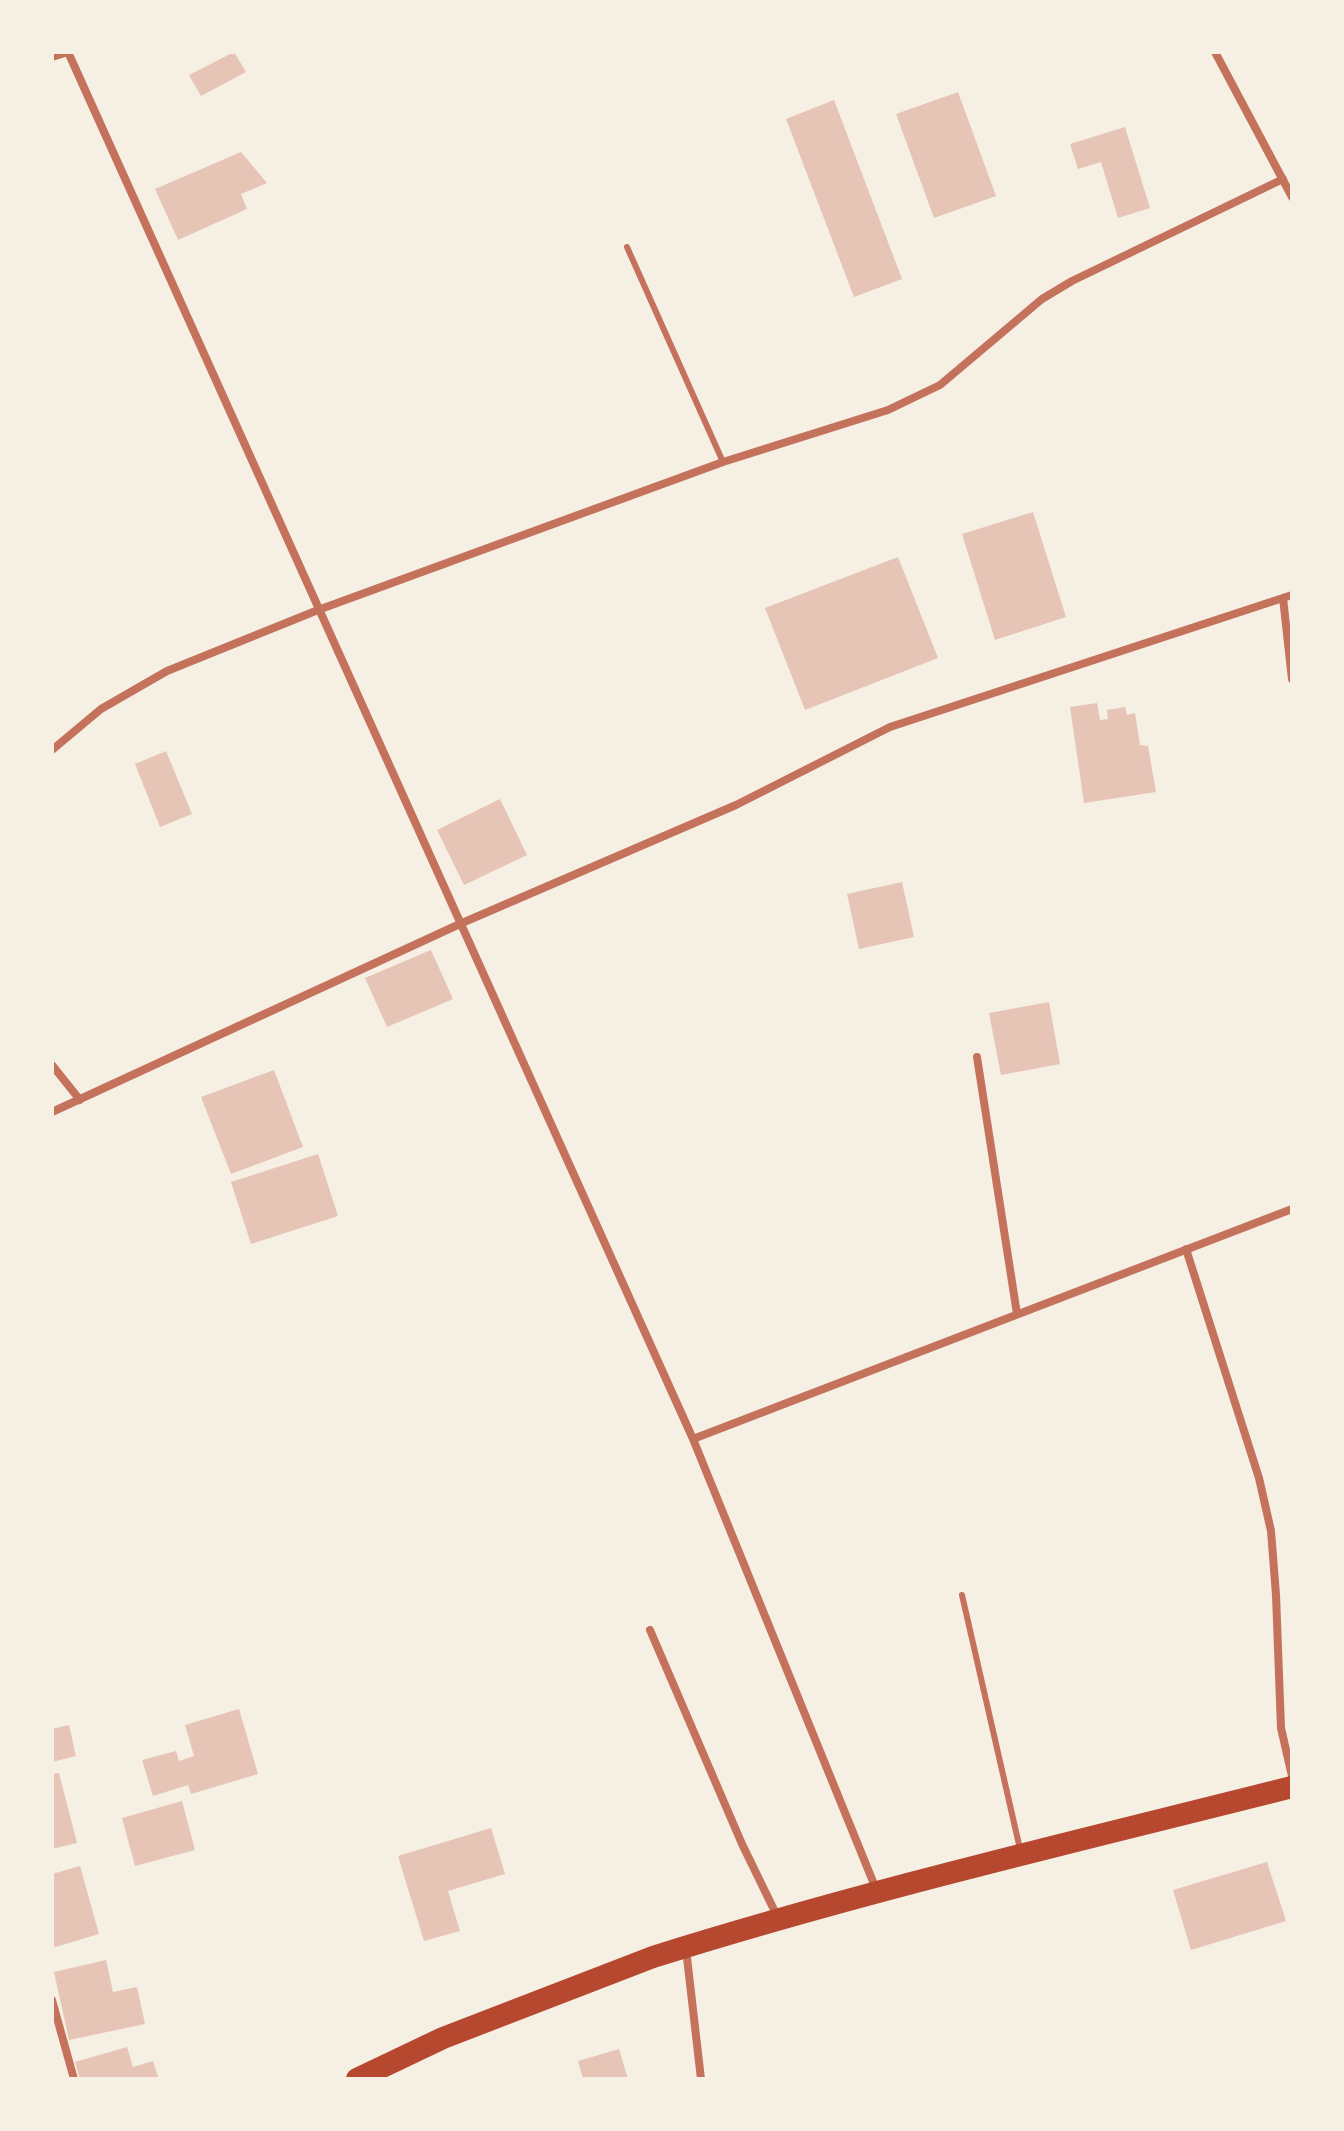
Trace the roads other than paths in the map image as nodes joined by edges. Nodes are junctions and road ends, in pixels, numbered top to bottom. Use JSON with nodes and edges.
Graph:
{"nodes":[{"id":1,"x":68,"y":52,"type":"edge"},
{"id":2,"x":1215,"y":52,"type":"edge"},
{"id":3,"x":52,"y":57,"type":"edge"},
{"id":4,"x":1283,"y":179,"type":"junction"},
{"id":5,"x":1292,"y":197,"type":"edge"},
{"id":6,"x":627,"y":247,"type":"dead end"},
{"id":7,"x":723,"y":462,"type":"junction"},
{"id":8,"x":1288,"y":596,"type":"edge"},
{"id":9,"x":318,"y":610,"type":"junction"},
{"id":10,"x":1292,"y":679,"type":"edge"},
{"id":11,"x":52,"y":750,"type":"edge"},
{"id":12,"x":462,"y":923,"type":"junction"},
{"id":13,"x":977,"y":1057,"type":"dead end"},
{"id":14,"x":52,"y":1065,"type":"edge"},
{"id":15,"x":80,"y":1100,"type":"junction"},
{"id":16,"x":52,"y":1112,"type":"edge"},
{"id":17,"x":1292,"y":1209,"type":"edge"},
{"id":18,"x":1186,"y":1249,"type":"junction"},
{"id":19,"x":1017,"y":1314,"type":"junction"},
{"id":20,"x":693,"y":1439,"type":"junction"},
{"id":21,"x":962,"y":1595,"type":"dead end"},
{"id":22,"x":650,"y":1630,"type":"dead end"},
{"id":23,"x":1292,"y":1776,"type":"edge"},
{"id":24,"x":1292,"y":1787,"type":"edge"},
{"id":25,"x":1021,"y":1855,"type":"junction"},
{"id":26,"x":878,"y":1893,"type":"junction"},
{"id":27,"x":779,"y":1918,"type":"junction"},
{"id":28,"x":686,"y":1946,"type":"junction"},
{"id":29,"x":52,"y":2000,"type":"edge"},
{"id":30,"x":74,"y":2079,"type":"edge"},
{"id":31,"x":357,"y":2079,"type":"edge"},
{"id":32,"x":701,"y":2079,"type":"edge"}],
"edges":[{"from":1,"to":3,"type":"street"},
{"from":1,"to":9,"type":"street"},
{"from":2,"to":4,"type":"street"},
{"from":4,"to":5,"type":"street"},
{"from":4,"to":7,"type":"street"},
{"from":6,"to":7,"type":"lane"},
{"from":7,"to":9,"type":"street"},
{"from":8,"to":10,"type":"street"},
{"from":8,"to":12,"type":"street"},
{"from":9,"to":11,"type":"street"},
{"from":9,"to":12,"type":"street"},
{"from":12,"to":15,"type":"street"},
{"from":12,"to":20,"type":"street"},
{"from":13,"to":19,"type":"street"},
{"from":14,"to":15,"type":"street"},
{"from":15,"to":16,"type":"street"},
{"from":17,"to":18,"type":"street"},
{"from":18,"to":19,"type":"street"},
{"from":18,"to":23,"type":"street"},
{"from":19,"to":20,"type":"street"},
{"from":20,"to":26,"type":"street"},
{"from":21,"to":25,"type":"lane"},
{"from":22,"to":27,"type":"street"},
{"from":24,"to":25,"type":"highway"},
{"from":25,"to":26,"type":"highway"},
{"from":26,"to":27,"type":"highway"},
{"from":27,"to":28,"type":"highway"},
{"from":28,"to":31,"type":"highway"},
{"from":28,"to":32,"type":"street"},
{"from":29,"to":30,"type":"street"}]}
